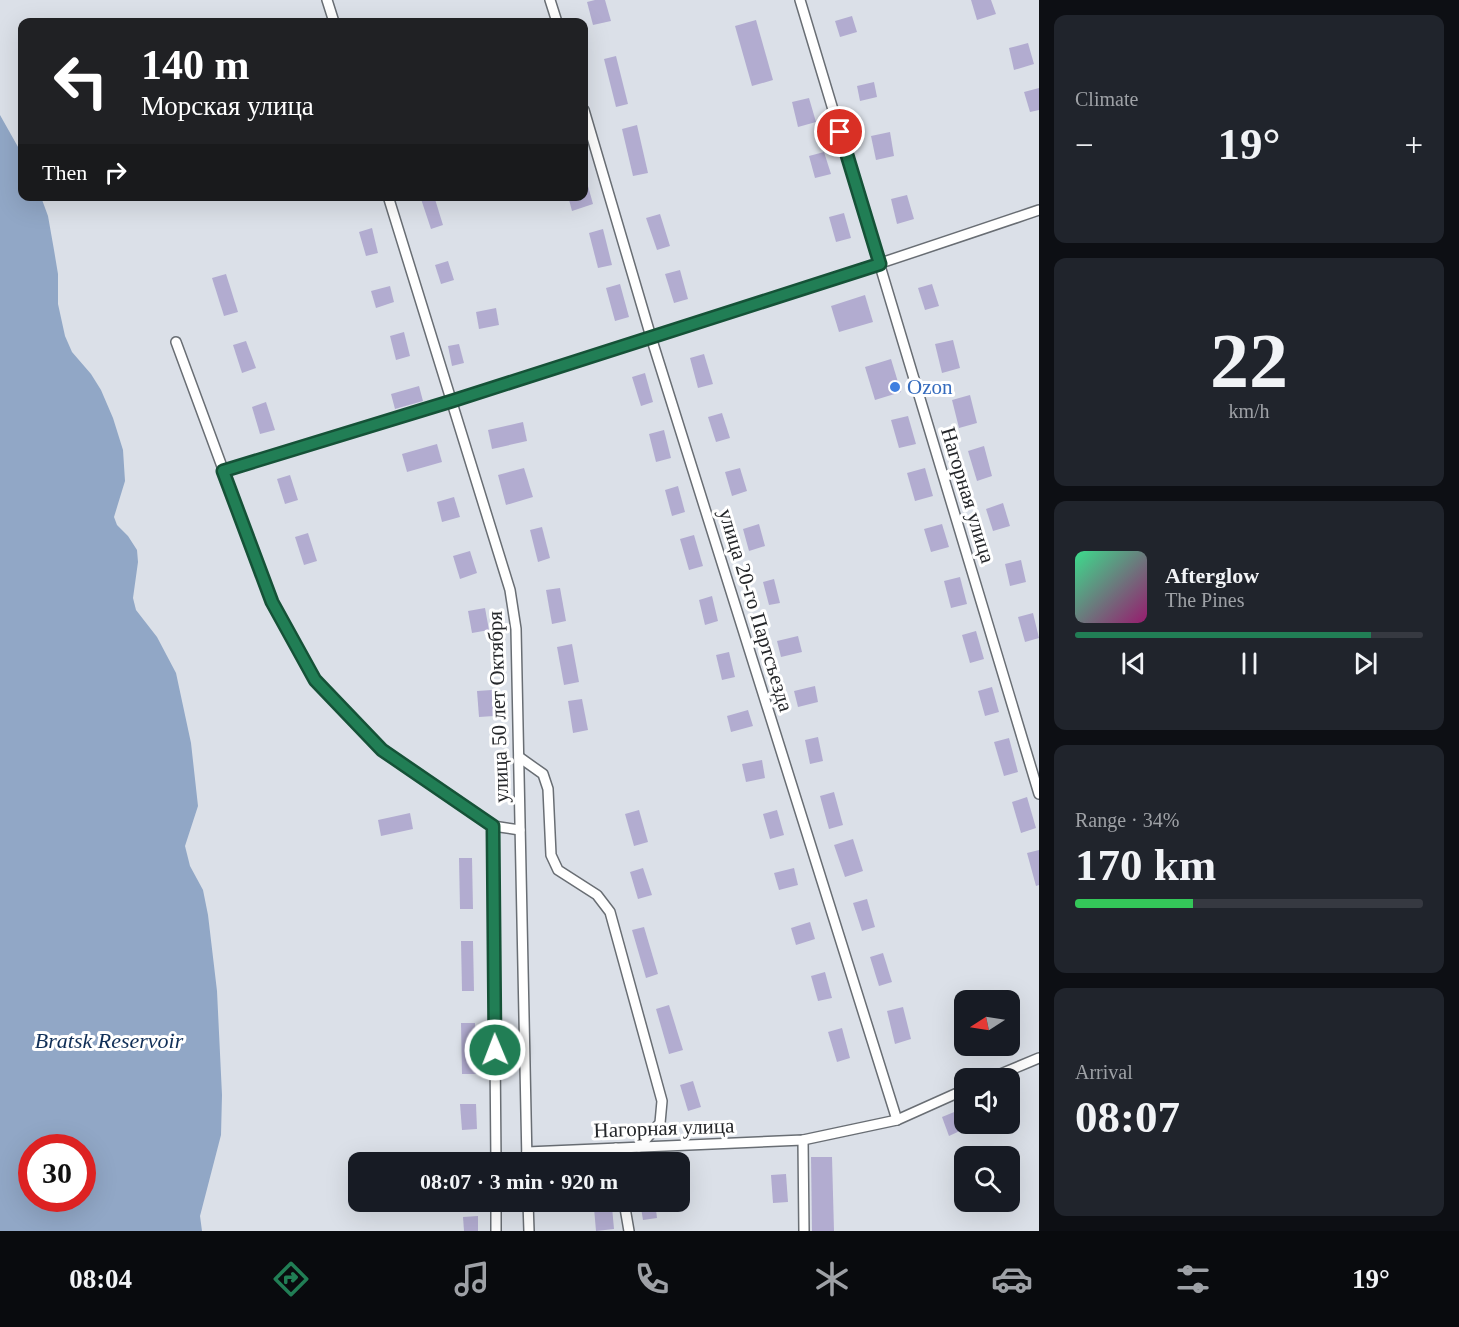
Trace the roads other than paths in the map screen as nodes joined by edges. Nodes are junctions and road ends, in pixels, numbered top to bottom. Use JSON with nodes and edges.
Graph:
{"nodes":[{"id":1,"x":327,"y":0,"type":"edge"},
{"id":2,"x":550,"y":0,"type":"edge"},
{"id":3,"x":800,"y":0,"type":"edge"},
{"id":4,"x":333,"y":18,"type":"edge"},
{"id":5,"x":556,"y":18,"type":"edge"},
{"id":6,"x":588,"y":124,"type":"edge"},
{"id":7,"x":390,"y":201,"type":"edge"},
{"id":8,"x":1039,"y":210,"type":"edge"},
{"id":9,"x":880,"y":264,"type":"junction"},
{"id":10,"x":651,"y":337,"type":"junction"},
{"id":11,"x":176,"y":342,"type":"dead end"},
{"id":12,"x":452,"y":401,"type":"junction"},
{"id":13,"x":223,"y":471,"type":"junction"},
{"id":14,"x":519,"y":757,"type":"junction"},
{"id":15,"x":1039,"y":794,"type":"edge"},
{"id":16,"x":493,"y":826,"type":"junction"},
{"id":17,"x":520,"y":830,"type":"junction"},
{"id":18,"x":1039,"y":1058,"type":"edge"},
{"id":19,"x":1015,"y":1068,"type":"edge"},
{"id":20,"x":954,"y":1094,"type":"edge"},
{"id":21,"x":897,"y":1120,"type":"junction"},
{"id":22,"x":803,"y":1140,"type":"junction"},
{"id":23,"x":639,"y":1147,"type":"junction"},
{"id":24,"x":616,"y":1148,"type":"junction"},
{"id":25,"x":496,"y":1152,"type":"edge"},
{"id":26,"x":527,"y":1152,"type":"joint"},
{"id":27,"x":617,"y":1152,"type":"edge"},
{"id":28,"x":496,"y":1212,"type":"edge"},
{"id":29,"x":528,"y":1212,"type":"edge"},
{"id":30,"x":626,"y":1212,"type":"edge"},
{"id":31,"x":496,"y":1231,"type":"edge"},
{"id":32,"x":529,"y":1231,"type":"edge"},
{"id":33,"x":629,"y":1231,"type":"edge"},
{"id":34,"x":804,"y":1231,"type":"edge"}],
"edges":[{"from":1,"to":4,"type":"street"},
{"from":2,"to":5,"type":"street"},
{"from":3,"to":9,"type":"street","name":"Нагорная улица"},
{"from":6,"to":10,"type":"street","name":"улица 20-го Партсъезда"},
{"from":7,"to":12,"type":"street","name":"улица 50 лет Октября"},
{"from":8,"to":9,"type":"street"},
{"from":9,"to":10,"type":"street"},
{"from":9,"to":15,"type":"street","name":"Нагорная улица"},
{"from":10,"to":12,"type":"street"},
{"from":10,"to":21,"type":"street","name":"улица 20-го Партсъезда"},
{"from":11,"to":13,"type":"street"},
{"from":12,"to":13,"type":"street"},
{"from":12,"to":14,"type":"street","name":"улица 50 лет Октября"},
{"from":13,"to":16,"type":"street"},
{"from":14,"to":17,"type":"street","name":"улица 50 лет Октября"},
{"from":14,"to":23,"type":"street"},
{"from":16,"to":17,"type":"street"},
{"from":16,"to":25,"type":"street"},
{"from":17,"to":26,"type":"street","name":"улица 50 лет Октября"},
{"from":18,"to":19,"type":"street"},
{"from":20,"to":21,"type":"street","name":"Нагорная улица"},
{"from":21,"to":22,"type":"street","name":"Нагорная улица"},
{"from":22,"to":23,"type":"street","name":"Нагорная улица"},
{"from":22,"to":34,"type":"street"},
{"from":23,"to":24,"type":"street","name":"Нагорная улица"},
{"from":24,"to":26,"type":"street","name":"Нагорная улица"},
{"from":24,"to":27,"type":"street"},
{"from":28,"to":31,"type":"street"},
{"from":29,"to":32,"type":"street"},
{"from":30,"to":33,"type":"street"}]}
